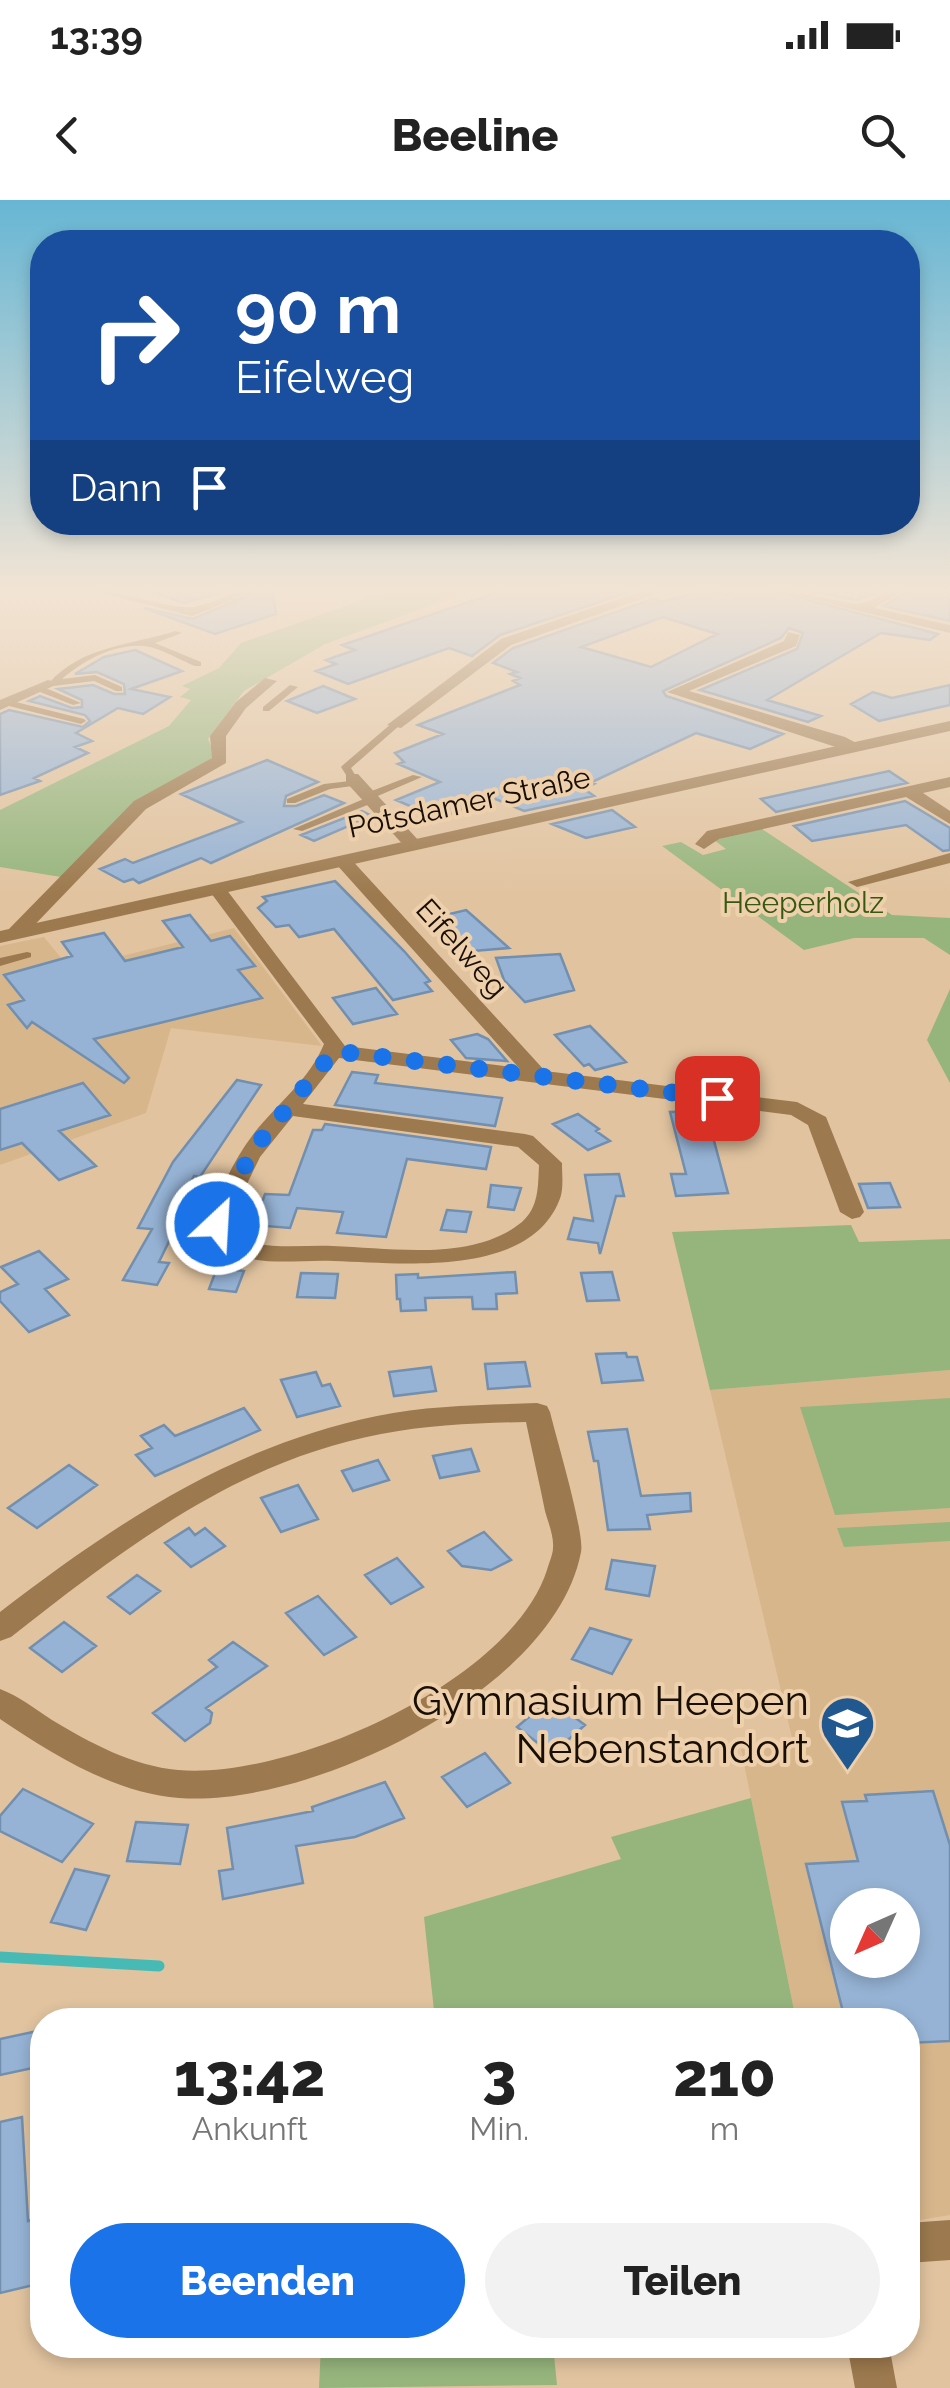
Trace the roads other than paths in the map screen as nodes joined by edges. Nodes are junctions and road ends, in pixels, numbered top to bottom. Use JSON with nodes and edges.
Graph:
{"nodes":[{"id":1,"x":31,"y":691,"type":"edge"},
{"id":2,"x":54,"y":691,"type":"edge"},
{"id":3,"x":258,"y":691,"type":"edge"},
{"id":4,"x":288,"y":691,"type":"edge"},
{"id":5,"x":440,"y":691,"type":"edge"},
{"id":6,"x":677,"y":691,"type":"edge"},
{"id":7,"x":2,"y":704,"type":"edge"},
{"id":8,"x":76,"y":704,"type":"dead end"},
{"id":9,"x":266,"y":709,"type":"dead end"},
{"id":10,"x":80,"y":722,"type":"dead end"},
{"id":11,"x":395,"y":724,"type":"joint"},
{"id":12,"x":950,"y":726,"type":"edge"},
{"id":13,"x":854,"y":748,"type":"junction"},
{"id":14,"x":417,"y":777,"type":"dead end"},
{"id":15,"x":950,"y":782,"type":"edge"},
{"id":16,"x":362,"y":789,"type":"junction"},
{"id":17,"x":909,"y":791,"type":"junction"},
{"id":18,"x":291,"y":801,"type":"dead end"},
{"id":19,"x":950,"y":819,"type":"edge"},
{"id":20,"x":298,"y":830,"type":"dead end"},
{"id":21,"x":704,"y":844,"type":"dead end"},
{"id":22,"x":413,"y":846,"type":"junction"},
{"id":23,"x":950,"y":858,"type":"edge"},
{"id":24,"x":343,"y":861,"type":"junction"},
{"id":25,"x":857,"y":882,"type":"dead end"},
{"id":26,"x":217,"y":888,"type":"junction"},
{"id":27,"x":8,"y":935,"type":"edge"},
{"id":28,"x":27,"y":955,"type":"dead end"},
{"id":29,"x":0,"y":962,"type":"edge"},
{"id":30,"x":334,"y":1051,"type":"junction"},
{"id":31,"x":536,"y":1075,"type":"junction"},
{"id":32,"x":286,"y":1108,"type":"junction"},
{"id":33,"x":852,"y":1212,"type":"dead end"},
{"id":34,"x":0,"y":1629,"type":"edge"},
{"id":35,"x":0,"y":1702,"type":"edge"},
{"id":36,"x":950,"y":2240,"type":"edge"},
{"id":37,"x":920,"y":2242,"type":"edge"},
{"id":38,"x":870,"y":2358,"type":"edge"},
{"id":39,"x":876,"y":2388,"type":"edge"}],
"edges":[{"from":1,"to":7,"type":"street"},
{"from":2,"to":8,"type":"lane"},
{"from":3,"to":27,"type":"street"},
{"from":4,"to":9,"type":"lane"},
{"from":5,"to":11,"type":"street"},
{"from":6,"to":13,"type":"street"},
{"from":7,"to":10,"type":"lane"},
{"from":11,"to":16,"type":"lane"},
{"from":12,"to":13,"type":"street","name":"Potsdamer Straße"},
{"from":13,"to":22,"type":"street","name":"Potsdamer Straße"},
{"from":14,"to":16,"type":"lane"},
{"from":15,"to":17,"type":"street"},
{"from":16,"to":18,"type":"lane"},
{"from":16,"to":20,"type":"lane"},
{"from":16,"to":22,"type":"street"},
{"from":17,"to":19,"type":"street"},
{"from":17,"to":21,"type":"street"},
{"from":22,"to":24,"type":"street","name":"Potsdamer Straße"},
{"from":23,"to":25,"type":"street"},
{"from":24,"to":26,"type":"street","name":"Potsdamer Straße"},
{"from":24,"to":31,"type":"street","name":"Eifelweg"},
{"from":26,"to":27,"type":"street","name":"Potsdamer Straße"},
{"from":26,"to":30,"type":"street"},
{"from":28,"to":29,"type":"lane"},
{"from":30,"to":31,"type":"street"},
{"from":30,"to":32,"type":"street"},
{"from":31,"to":33,"type":"street"},
{"from":32,"to":32,"type":"street"},
{"from":34,"to":35,"type":"street"},
{"from":36,"to":37,"type":"street"},
{"from":38,"to":39,"type":"street"}]}
